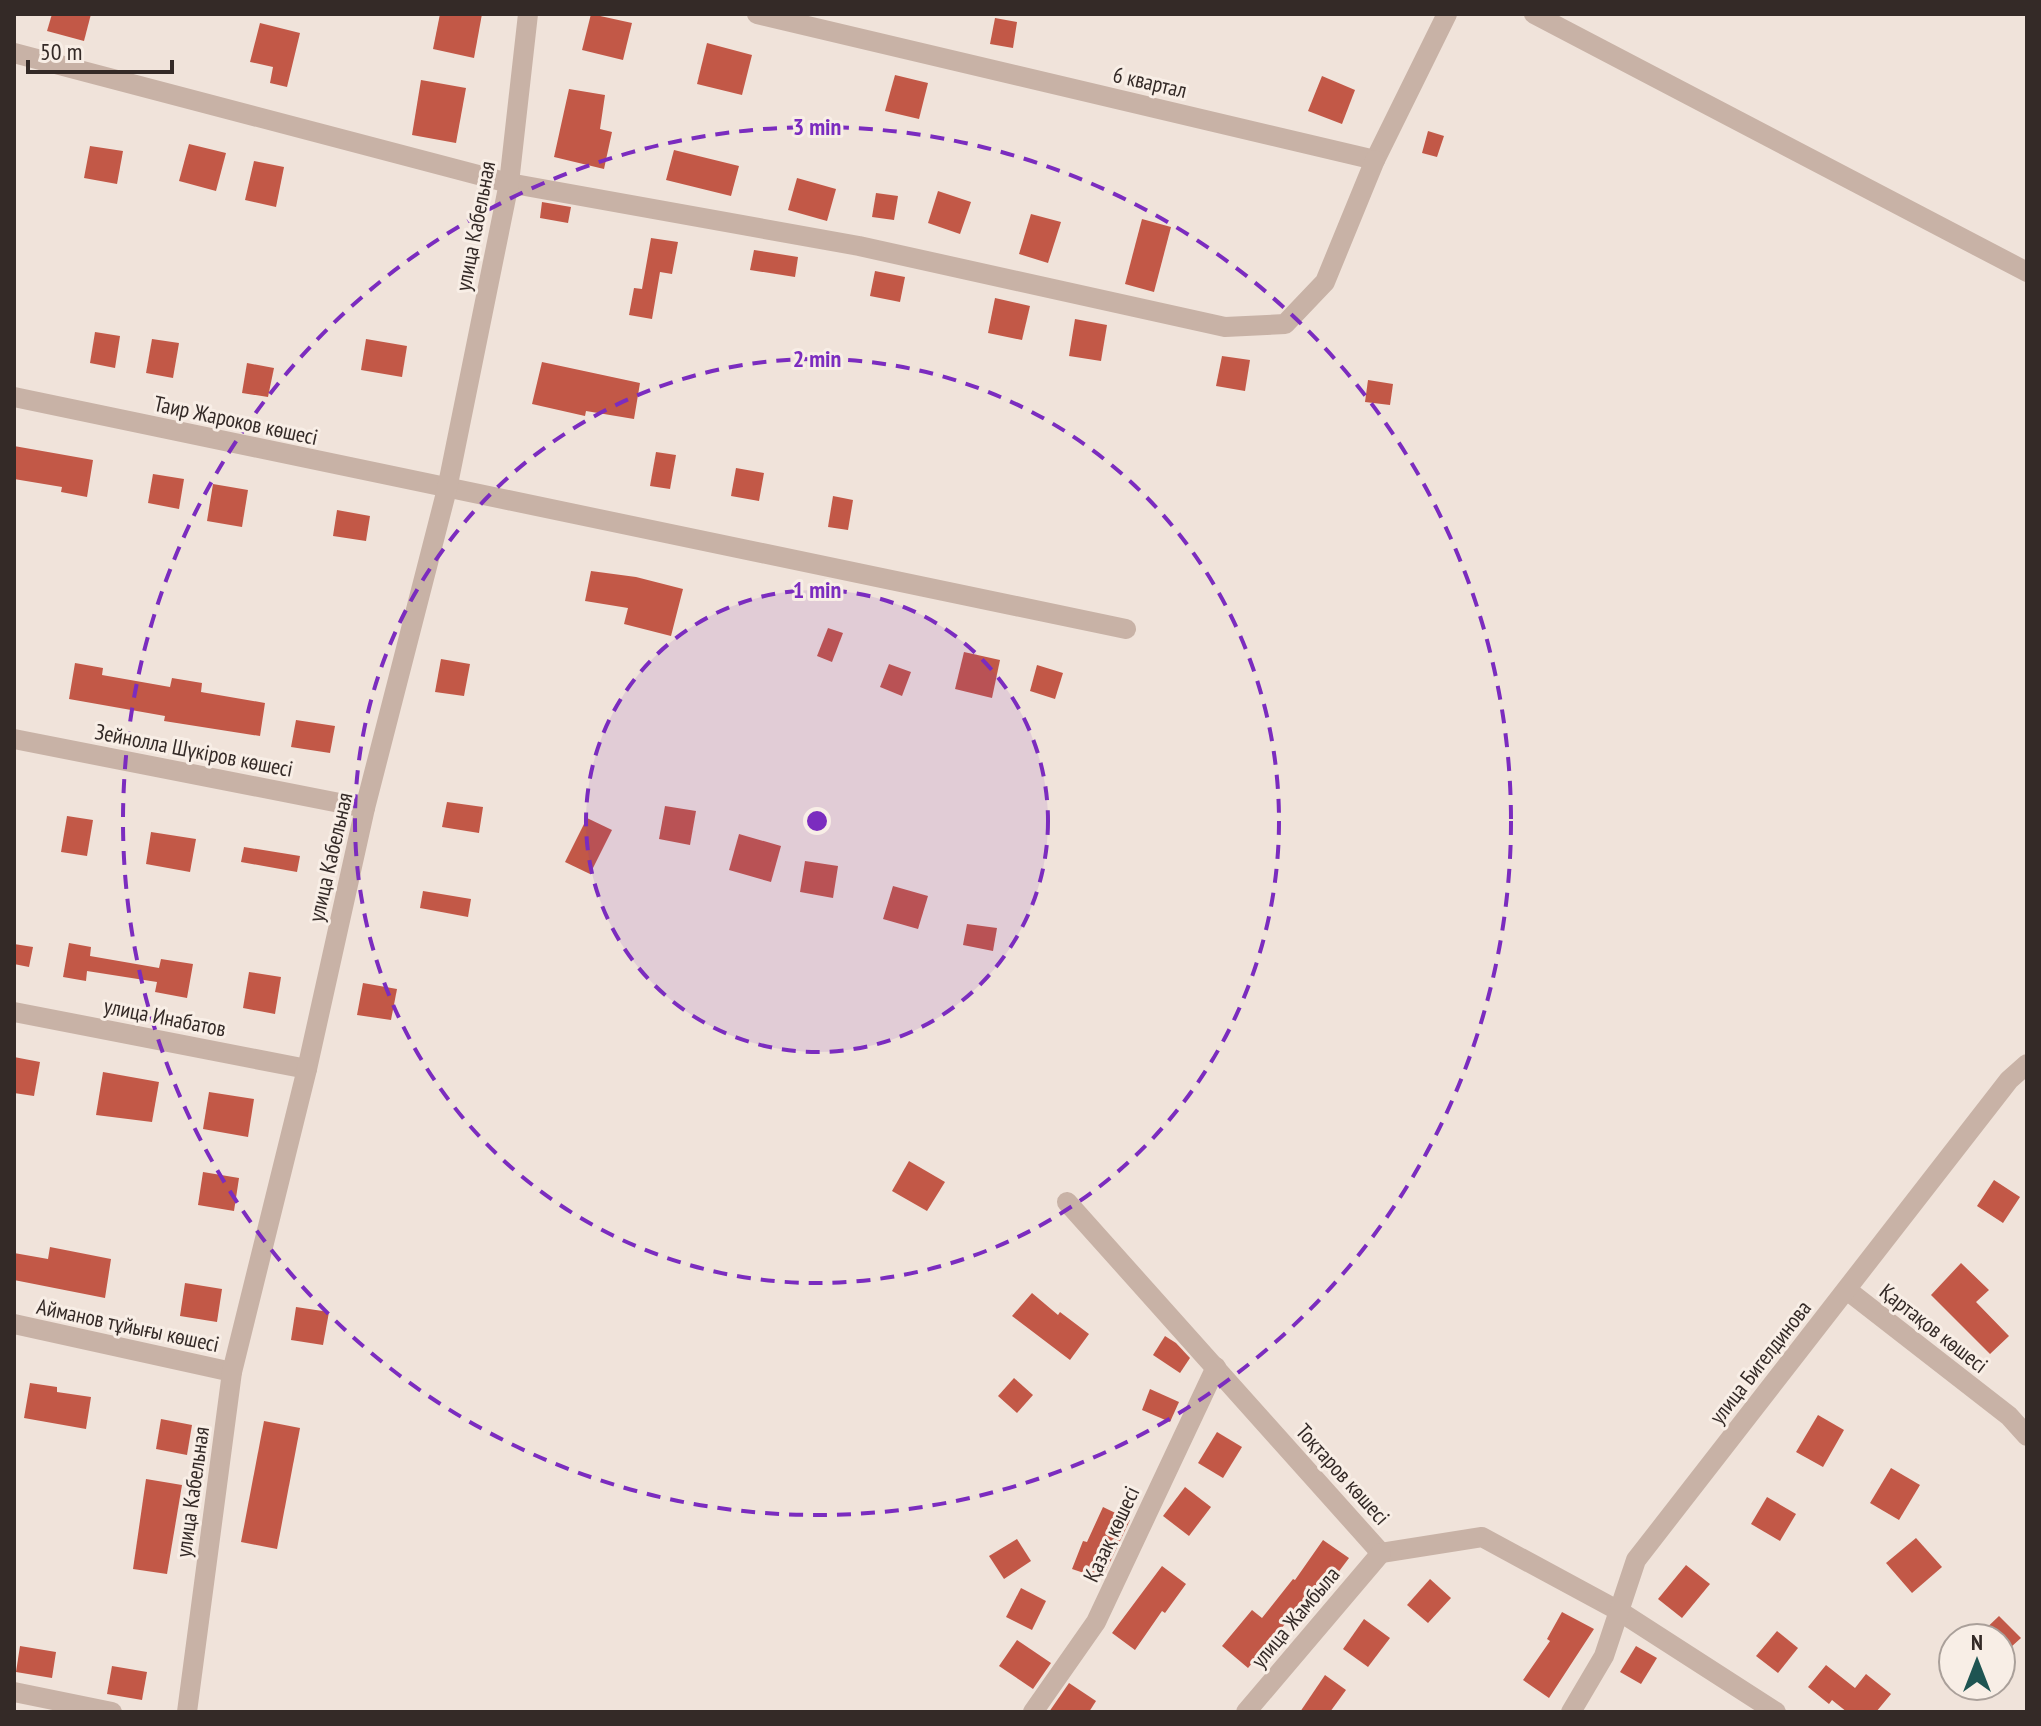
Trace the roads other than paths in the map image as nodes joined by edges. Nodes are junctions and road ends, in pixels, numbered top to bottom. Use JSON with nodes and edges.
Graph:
{"nodes":[{"id":1,"x":528,"y":14,"type":"edge"},
{"id":2,"x":757,"y":14,"type":"edge"},
{"id":3,"x":1447,"y":14,"type":"edge"},
{"id":4,"x":1534,"y":14,"type":"edge"},
{"id":5,"x":14,"y":53,"type":"edge"},
{"id":6,"x":1375,"y":160,"type":"junction"},
{"id":7,"x":509,"y":183,"type":"junction"},
{"id":8,"x":2027,"y":272,"type":"edge"},
{"id":9,"x":14,"y":397,"type":"edge"},
{"id":10,"x":447,"y":489,"type":"junction"},
{"id":11,"x":1126,"y":629,"type":"dead end"},
{"id":12,"x":14,"y":739,"type":"edge"},
{"id":13,"x":365,"y":808,"type":"junction"},
{"id":14,"x":14,"y":1012,"type":"edge"},
{"id":15,"x":2027,"y":1064,"type":"edge"},
{"id":16,"x":307,"y":1069,"type":"junction"},
{"id":17,"x":1067,"y":1202,"type":"dead end"},
{"id":18,"x":1847,"y":1290,"type":"junction"},
{"id":19,"x":14,"y":1324,"type":"edge"},
{"id":20,"x":1216,"y":1367,"type":"junction"},
{"id":21,"x":232,"y":1372,"type":"junction"},
{"id":22,"x":2027,"y":1436,"type":"edge"},
{"id":23,"x":1381,"y":1553,"type":"junction"},
{"id":24,"x":1619,"y":1611,"type":"junction"},
{"id":25,"x":14,"y":1692,"type":"edge"},
{"id":26,"x":112,"y":1712,"type":"edge"},
{"id":27,"x":187,"y":1712,"type":"edge"},
{"id":28,"x":1033,"y":1712,"type":"edge"},
{"id":29,"x":1246,"y":1712,"type":"edge"},
{"id":30,"x":1571,"y":1712,"type":"edge"},
{"id":31,"x":1776,"y":1712,"type":"edge"}],
"edges":[{"from":1,"to":7,"type":"street","name":"улица Кабельная"},
{"from":2,"to":6,"type":"street","name":"6 квартал"},
{"from":3,"to":6,"type":"street"},
{"from":4,"to":8,"type":"street"},
{"from":5,"to":7,"type":"street"},
{"from":6,"to":7,"type":"street"},
{"from":7,"to":10,"type":"street","name":"улица Кабельная"},
{"from":9,"to":10,"type":"street","name":"Таир Жароков көшесі"},
{"from":10,"to":11,"type":"street","name":"Таир Жароков көшесі"},
{"from":10,"to":13,"type":"street","name":"улица Кабельная"},
{"from":12,"to":13,"type":"street","name":"Зейнолла Шүкіров көшесі"},
{"from":13,"to":16,"type":"street","name":"улица Кабельная"},
{"from":14,"to":16,"type":"street","name":"улица Инабатов"},
{"from":15,"to":18,"type":"street","name":"улица Бигелдинова"},
{"from":16,"to":21,"type":"street","name":"улица Кабельная"},
{"from":17,"to":20,"type":"street","name":"Тоқтаров көшесі"},
{"from":18,"to":22,"type":"street","name":"Қартақов көшесі"},
{"from":18,"to":24,"type":"street","name":"улица Бигелдинова"},
{"from":19,"to":21,"type":"street","name":"Айманов тұйығы көшесі"},
{"from":20,"to":23,"type":"street","name":"Тоқтаров көшесі"},
{"from":20,"to":28,"type":"street","name":"Қазақ көшесі"},
{"from":21,"to":27,"type":"street","name":"улица Кабельная"},
{"from":23,"to":24,"type":"street","name":"Тоқтаров көшесі"},
{"from":23,"to":29,"type":"street","name":"улица Жамбыла"},
{"from":24,"to":30,"type":"street","name":"улица Бигелдинова"},
{"from":24,"to":31,"type":"street","name":"Тоқтаров көшесі"},
{"from":25,"to":26,"type":"street"}]}
